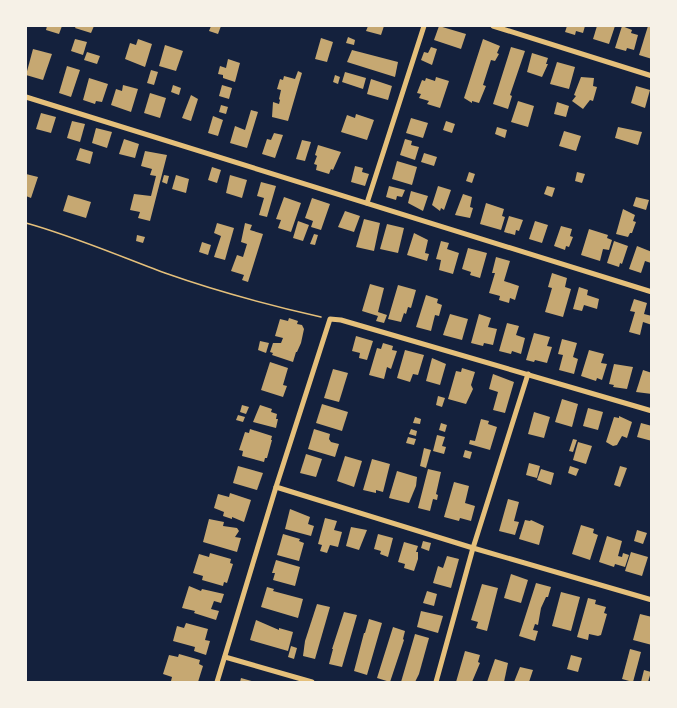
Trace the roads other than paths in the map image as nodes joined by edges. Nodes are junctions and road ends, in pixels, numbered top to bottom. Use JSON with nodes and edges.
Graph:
{"nodes":[{"id":1,"x":424,"y":26,"type":"edge"},
{"id":2,"x":493,"y":26,"type":"edge"},
{"id":3,"x":651,"y":76,"type":"edge"},
{"id":4,"x":26,"y":97,"type":"edge"},
{"id":5,"x":367,"y":203,"type":"junction"},
{"id":6,"x":651,"y":292,"type":"edge"},
{"id":7,"x":528,"y":374,"type":"junction"},
{"id":8,"x":651,"y":411,"type":"edge"},
{"id":9,"x":276,"y":487,"type":"junction"},
{"id":10,"x":473,"y":548,"type":"junction"},
{"id":11,"x":651,"y":600,"type":"edge"},
{"id":12,"x":225,"y":657,"type":"junction"},
{"id":13,"x":218,"y":682,"type":"edge"},
{"id":14,"x":312,"y":682,"type":"edge"},
{"id":15,"x":436,"y":682,"type":"edge"}],
"edges":[{"from":1,"to":5,"type":"street"},
{"from":2,"to":3,"type":"street"},
{"from":4,"to":5,"type":"street"},
{"from":5,"to":6,"type":"street"},
{"from":7,"to":8,"type":"street"},
{"from":7,"to":9,"type":"street"},
{"from":7,"to":10,"type":"street"},
{"from":9,"to":10,"type":"street"},
{"from":9,"to":12,"type":"street"},
{"from":10,"to":11,"type":"street"},
{"from":10,"to":15,"type":"street"},
{"from":12,"to":13,"type":"street"},
{"from":12,"to":14,"type":"street"}]}
